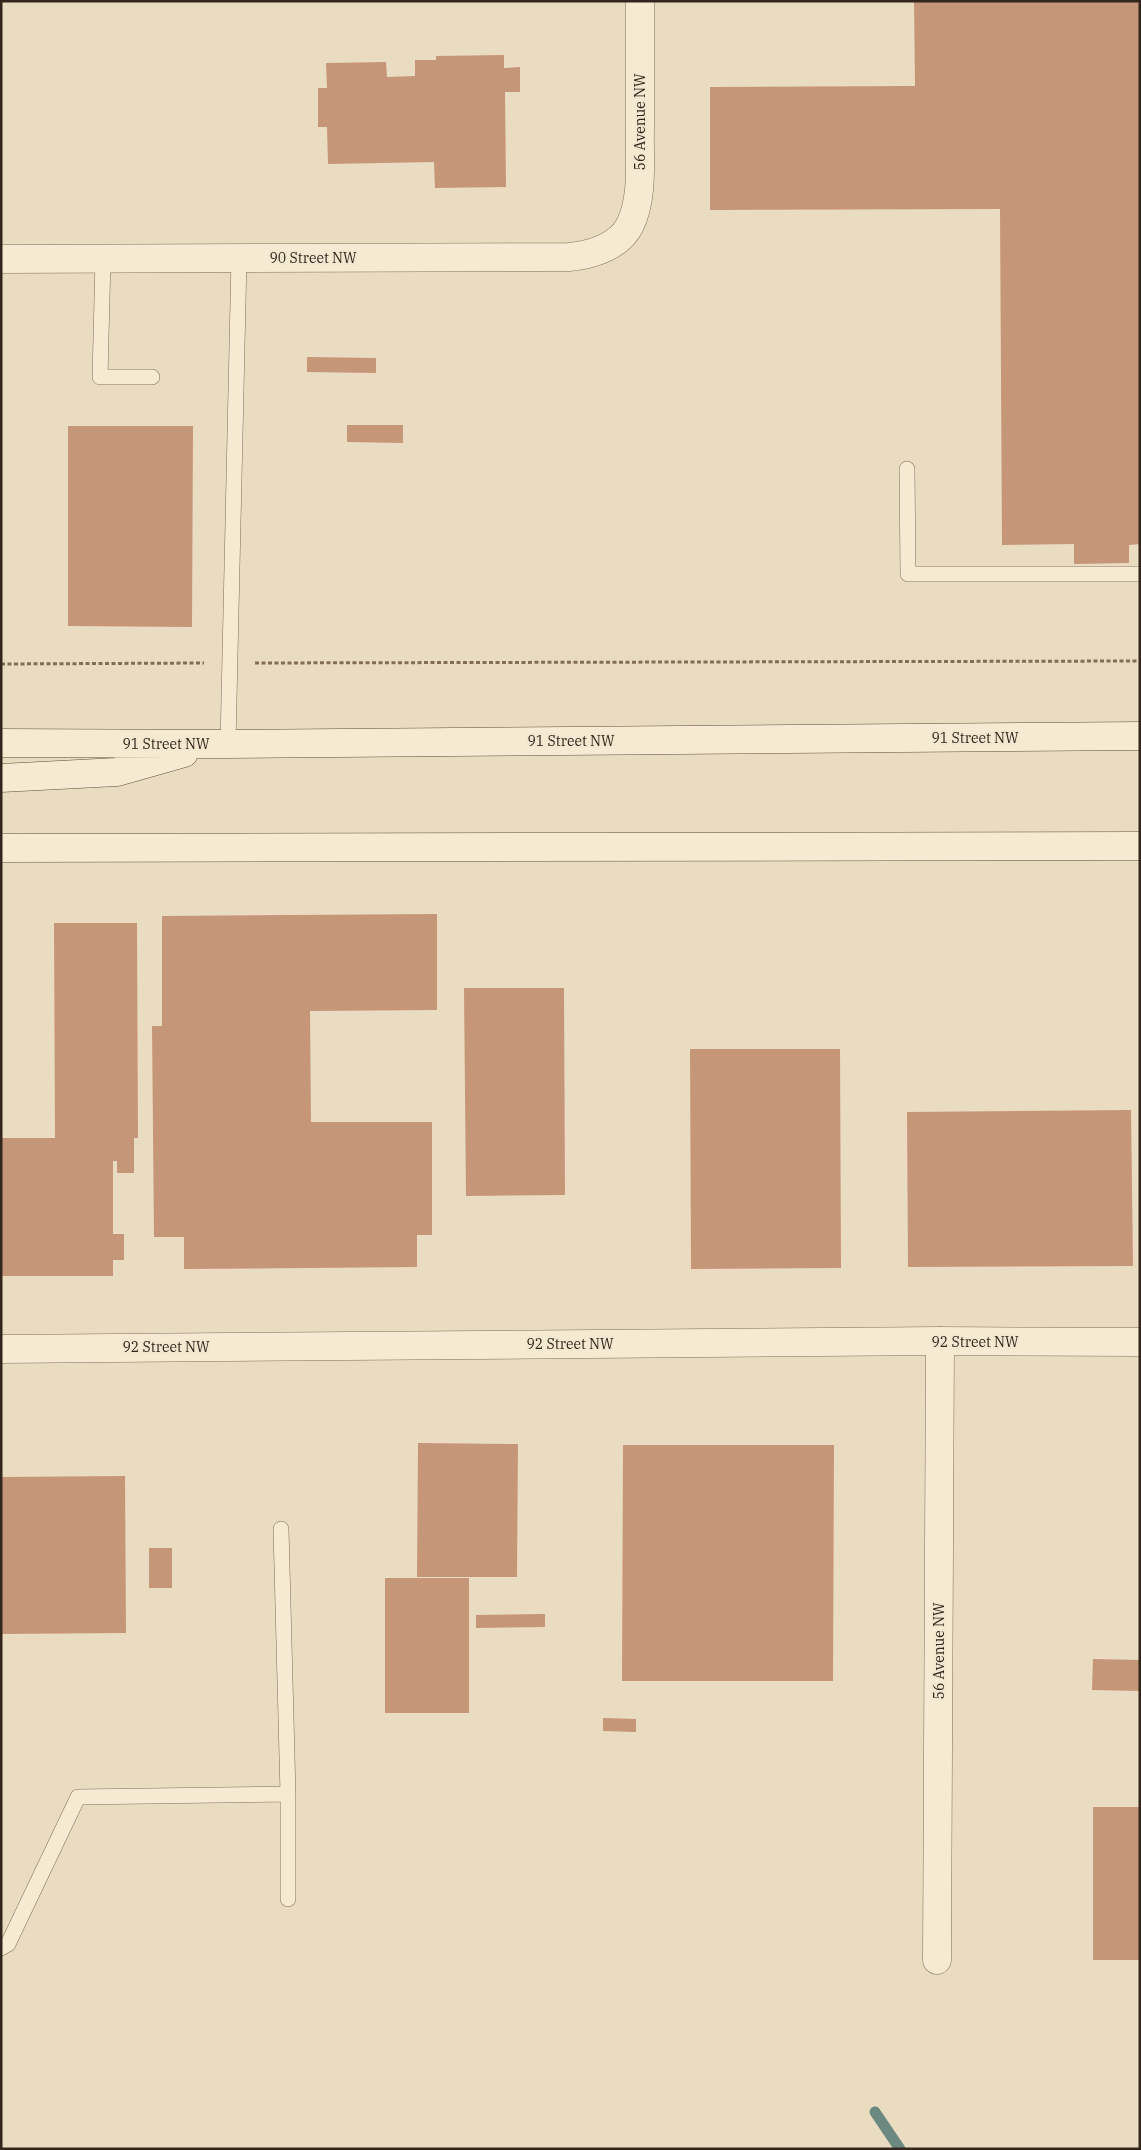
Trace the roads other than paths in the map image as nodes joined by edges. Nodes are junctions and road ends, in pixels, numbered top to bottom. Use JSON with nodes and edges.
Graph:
{"nodes":[{"id":1,"x":640,"y":1,"type":"edge"},
{"id":2,"x":620,"y":237,"type":"joint"},
{"id":3,"x":238,"y":258,"type":"junction"},
{"id":4,"x":1,"y":259,"type":"edge"},
{"id":5,"x":103,"y":259,"type":"junction"},
{"id":6,"x":152,"y":378,"type":"dead end"},
{"id":7,"x":908,"y":469,"type":"dead end"},
{"id":8,"x":1140,"y":574,"type":"edge"},
{"id":9,"x":1140,"y":736,"type":"edge"},
{"id":10,"x":1,"y":743,"type":"edge"},
{"id":11,"x":221,"y":744,"type":"junction"},
{"id":12,"x":1,"y":778,"type":"edge"},
{"id":13,"x":1140,"y":846,"type":"edge"},
{"id":14,"x":1,"y":848,"type":"edge"},
{"id":15,"x":940,"y":1341,"type":"junction"},
{"id":16,"x":1140,"y":1342,"type":"edge"},
{"id":17,"x":1,"y":1349,"type":"edge"},
{"id":18,"x":281,"y":1529,"type":"dead end"},
{"id":19,"x":288,"y":1794,"type":"junction"},
{"id":20,"x":288,"y":1899,"type":"dead end"},
{"id":21,"x":1,"y":1948,"type":"edge"},
{"id":22,"x":937,"y":1960,"type":"dead end"}],
"edges":[{"from":1,"to":2,"type":"street","name":"56 Avenue NW"},
{"from":2,"to":3,"type":"street","name":"90 Street NW"},
{"from":3,"to":5,"type":"street","name":"90 Street NW"},
{"from":3,"to":11,"type":"lane"},
{"from":4,"to":5,"type":"street","name":"90 Street NW"},
{"from":5,"to":6,"type":"lane"},
{"from":7,"to":8,"type":"lane"},
{"from":9,"to":11,"type":"street","name":"91 Street NW"},
{"from":10,"to":11,"type":"street","name":"91 Street NW"},
{"from":11,"to":12,"type":"street"},
{"from":13,"to":14,"type":"street"},
{"from":15,"to":16,"type":"street","name":"92 Street NW"},
{"from":15,"to":17,"type":"street","name":"92 Street NW"},
{"from":15,"to":22,"type":"street","name":"56 Avenue NW"},
{"from":18,"to":19,"type":"lane"},
{"from":19,"to":20,"type":"lane"},
{"from":19,"to":21,"type":"lane"}]}
